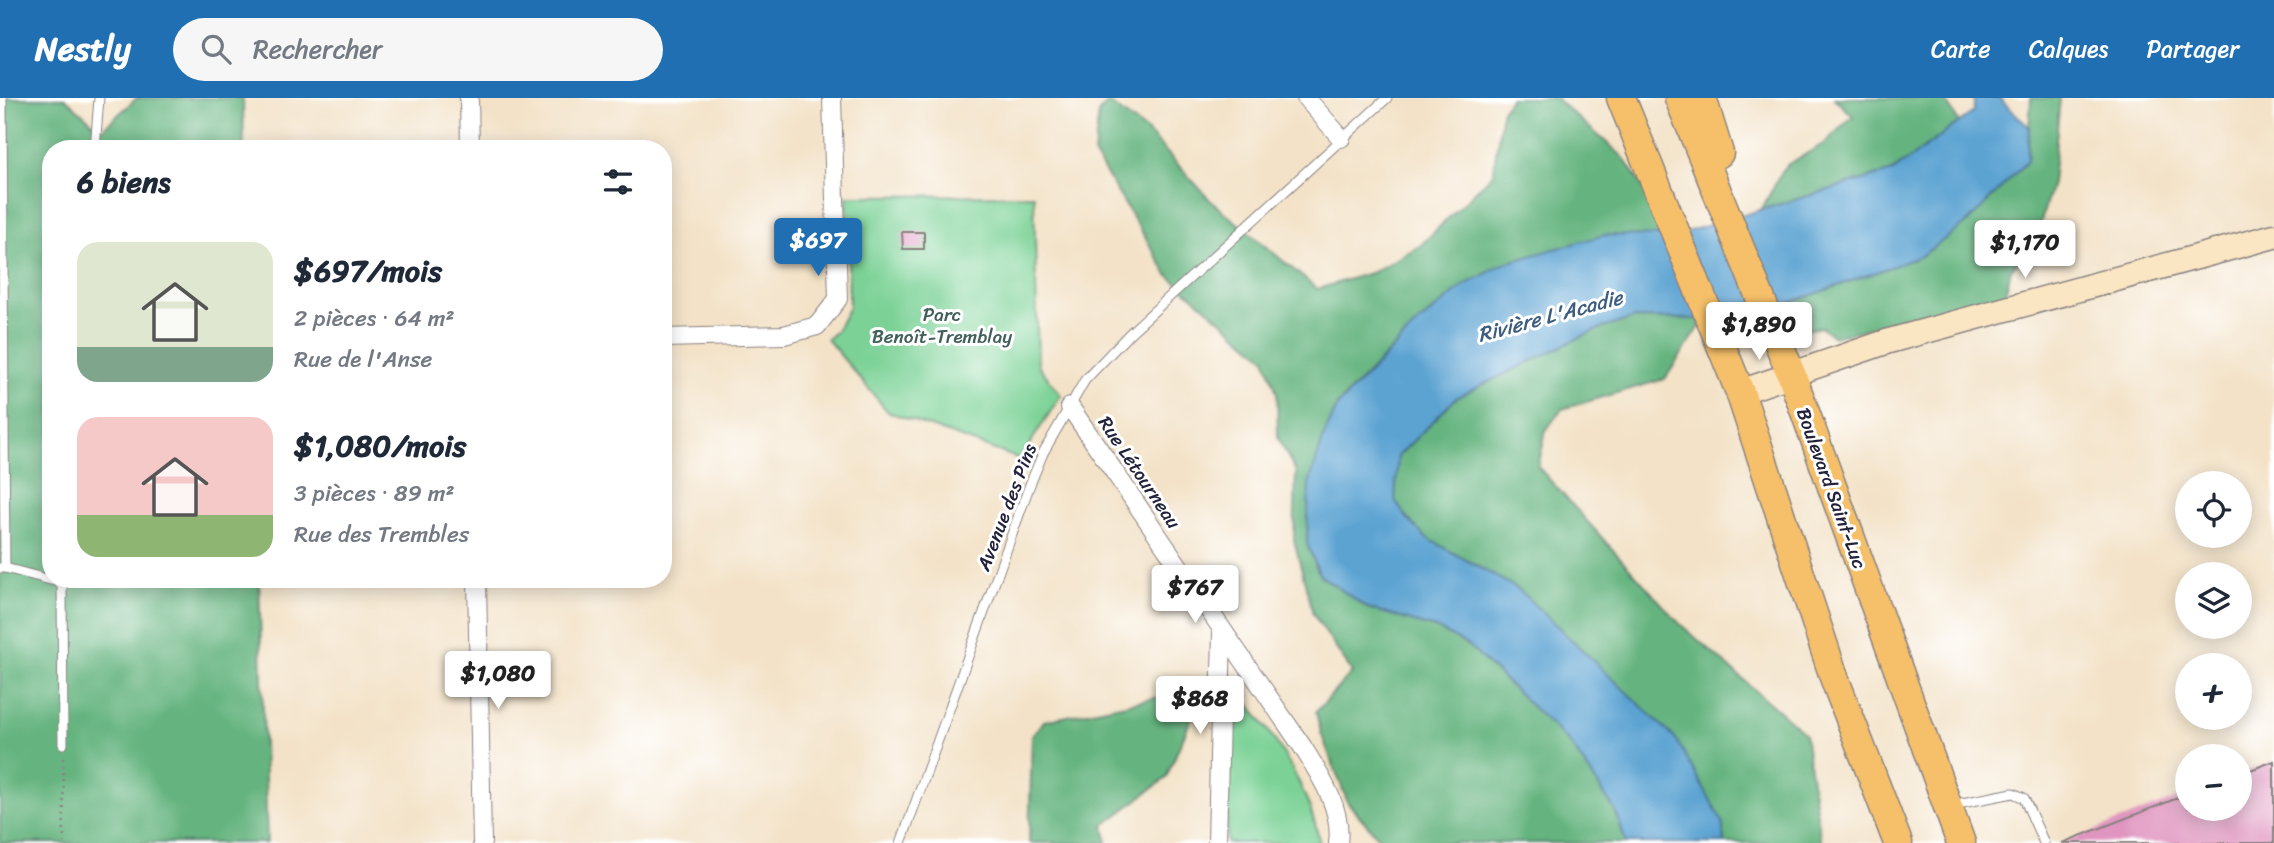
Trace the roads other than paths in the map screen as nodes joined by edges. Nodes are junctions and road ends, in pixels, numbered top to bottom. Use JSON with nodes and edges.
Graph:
{"nodes":[{"id":1,"x":99,"y":98,"type":"edge"},
{"id":2,"x":469,"y":98,"type":"edge"},
{"id":3,"x":832,"y":98,"type":"edge"},
{"id":4,"x":1306,"y":98,"type":"edge"},
{"id":5,"x":1387,"y":98,"type":"edge"},
{"id":6,"x":1621,"y":98,"type":"edge"},
{"id":7,"x":1661,"y":98,"type":"edge"},
{"id":8,"x":1679,"y":98,"type":"edge"},
{"id":9,"x":1702,"y":98,"type":"edge"},
{"id":10,"x":4,"y":100,"type":"edge"},
{"id":11,"x":1341,"y":138,"type":"junction"},
{"id":12,"x":96,"y":140,"type":"edge"},
{"id":13,"x":470,"y":140,"type":"edge"},
{"id":14,"x":1716,"y":187,"type":"junction"},
{"id":15,"x":2274,"y":236,"type":"edge"},
{"id":16,"x":672,"y":338,"type":"edge"},
{"id":17,"x":1792,"y":376,"type":"junction"},
{"id":18,"x":1740,"y":393,"type":"junction"},
{"id":19,"x":1070,"y":407,"type":"junction"},
{"id":20,"x":3,"y":568,"type":"edge"},
{"id":21,"x":42,"y":576,"type":"edge"},
{"id":22,"x":64,"y":588,"type":"edge"},
{"id":23,"x":477,"y":588,"type":"edge"},
{"id":24,"x":1222,"y":630,"type":"junction"},
{"id":25,"x":63,"y":744,"type":"road end"},
{"id":26,"x":1947,"y":806,"type":"junction"},
{"id":27,"x":482,"y":843,"type":"edge"},
{"id":28,"x":901,"y":843,"type":"edge"},
{"id":29,"x":1217,"y":843,"type":"edge"},
{"id":30,"x":1338,"y":843,"type":"edge"},
{"id":31,"x":1898,"y":843,"type":"edge"},
{"id":32,"x":1961,"y":843,"type":"edge"},
{"id":33,"x":2044,"y":843,"type":"edge"}],
"edges":[{"from":1,"to":12,"type":"lane"},
{"from":2,"to":13,"type":"street"},
{"from":3,"to":16,"type":"street"},
{"from":4,"to":11,"type":"street"},
{"from":5,"to":11,"type":"lane","name":"Avenue des Pins"},
{"from":6,"to":18,"type":"main road"},
{"from":7,"to":14,"type":"main road"},
{"from":8,"to":14,"type":"main road","name":"Boulevard Saint-Luc"},
{"from":9,"to":14,"type":"main road"},
{"from":10,"to":20,"type":"lane"},
{"from":11,"to":19,"type":"lane","name":"Avenue des Pins"},
{"from":14,"to":17,"type":"main road","name":"Boulevard Saint-Luc"},
{"from":15,"to":17,"type":"street"},
{"from":17,"to":18,"type":"street"},
{"from":17,"to":26,"type":"main road","name":"Boulevard Saint-Luc"},
{"from":18,"to":31,"type":"main road"},
{"from":19,"to":24,"type":"street","name":"Rue Létourneau"},
{"from":19,"to":28,"type":"lane","name":"Avenue des Pins"},
{"from":20,"to":21,"type":"lane"},
{"from":22,"to":25,"type":"lane"},
{"from":23,"to":27,"type":"street"},
{"from":24,"to":29,"type":"street"},
{"from":24,"to":30,"type":"street","name":"Rue Létourneau"},
{"from":26,"to":32,"type":"main road","name":"Boulevard Saint-Luc"},
{"from":26,"to":33,"type":"lane"}]}
